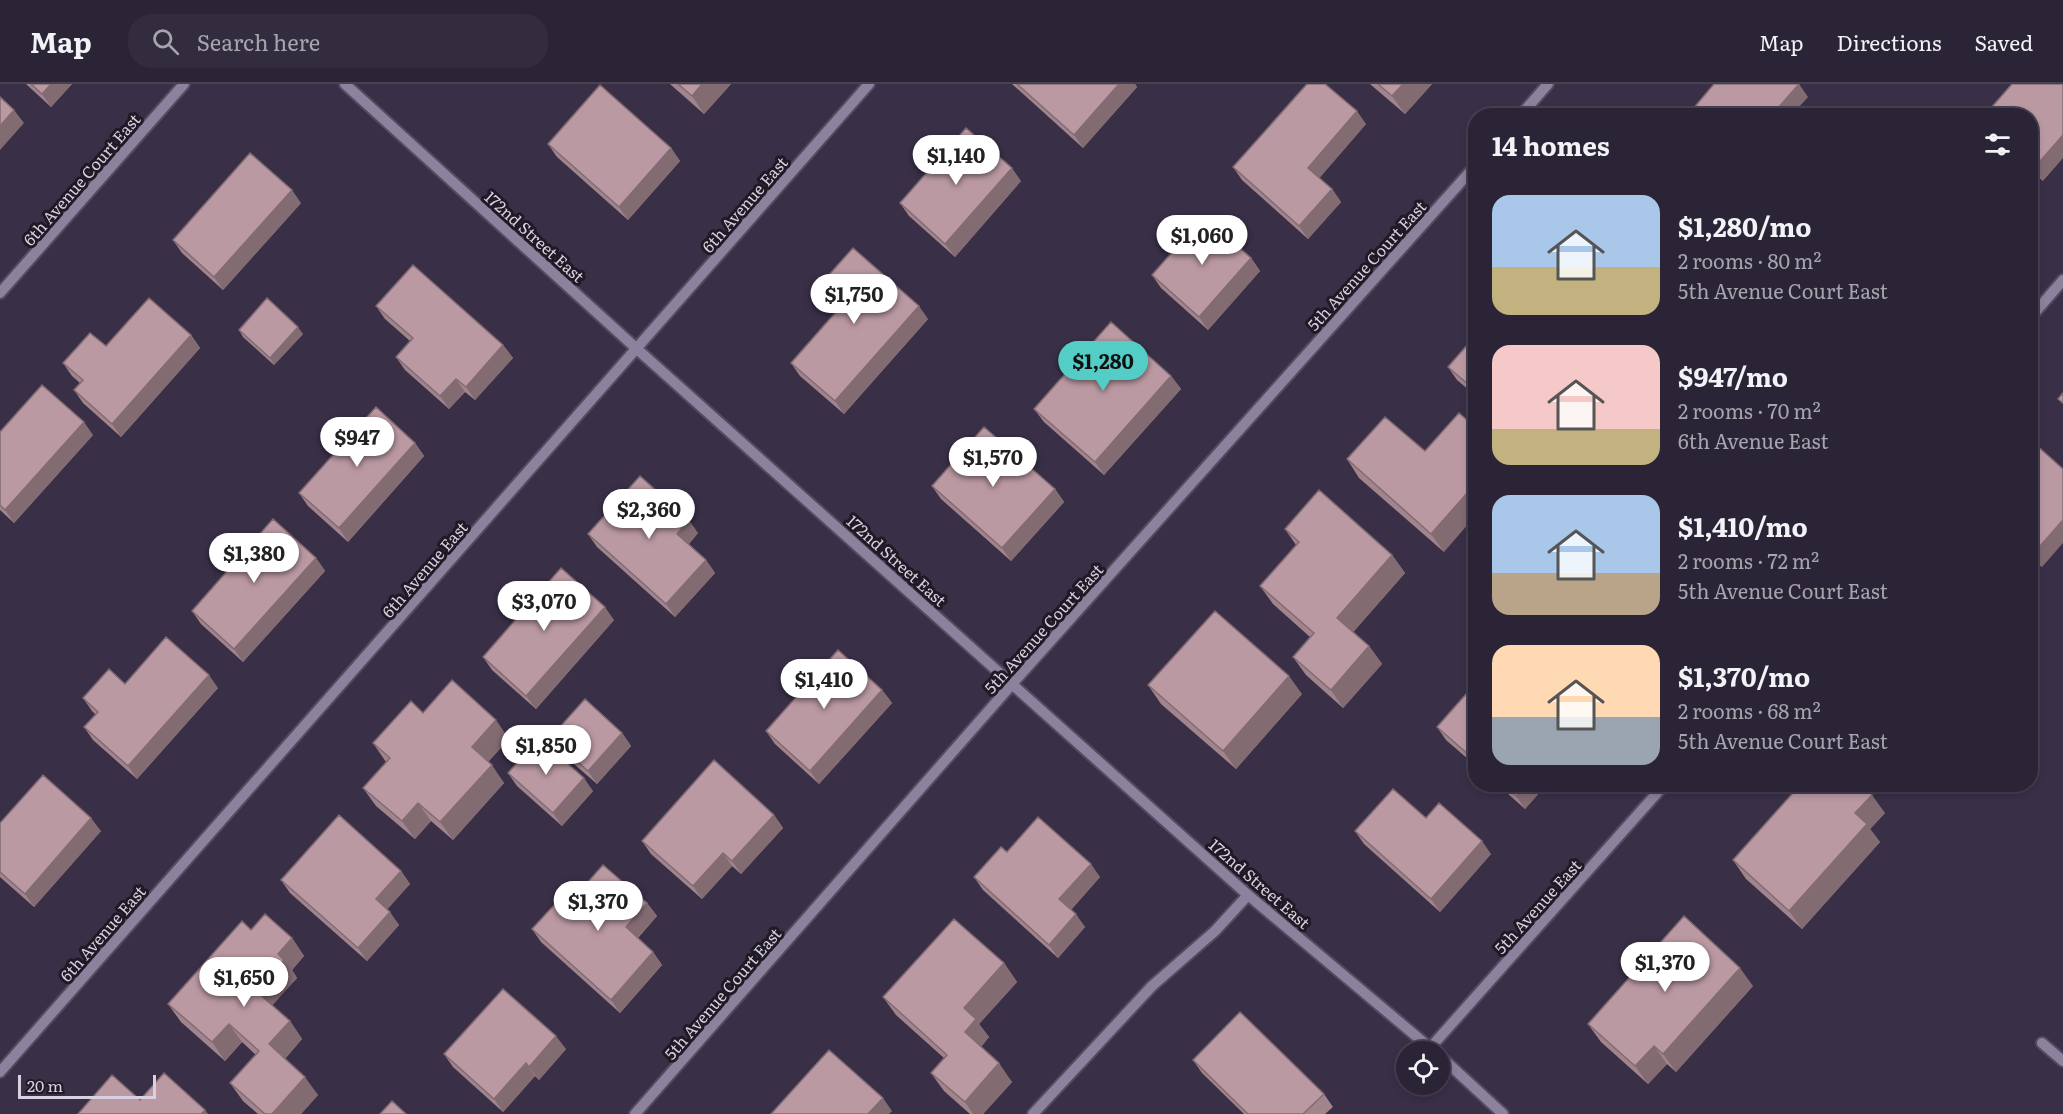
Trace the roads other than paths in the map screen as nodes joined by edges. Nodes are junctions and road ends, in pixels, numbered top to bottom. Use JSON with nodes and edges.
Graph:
{"nodes":[{"id":1,"x":184,"y":84,"type":"edge"},
{"id":2,"x":345,"y":84,"type":"edge"},
{"id":3,"x":869,"y":84,"type":"edge"},
{"id":4,"x":1548,"y":84,"type":"edge"},
{"id":5,"x":1527,"y":108,"type":"edge"},
{"id":6,"x":1468,"y":174,"type":"edge"},
{"id":7,"x":2063,"y":280,"type":"edge"},
{"id":8,"x":0,"y":293,"type":"edge"},
{"id":9,"x":2038,"y":309,"type":"edge"},
{"id":10,"x":637,"y":349,"type":"junction"},
{"id":11,"x":1013,"y":683,"type":"junction"},
{"id":12,"x":1658,"y":792,"type":"edge"},
{"id":13,"x":1248,"y":895,"type":"junction"},
{"id":14,"x":1423,"y":1041,"type":"edge"},
{"id":15,"x":1440,"y":1041,"type":"edge"},
{"id":16,"x":2042,"y":1043,"type":"dead end"},
{"id":17,"x":2063,"y":1061,"type":"edge"},
{"id":18,"x":1450,"y":1065,"type":"edge"},
{"id":19,"x":0,"y":1072,"type":"edge"},
{"id":20,"x":636,"y":1114,"type":"edge"},
{"id":21,"x":1033,"y":1114,"type":"edge"},
{"id":22,"x":1503,"y":1114,"type":"edge"}],
"edges":[{"from":1,"to":8,"type":"street","name":"6th Avenue Court East"},
{"from":2,"to":10,"type":"street","name":"172nd Street East"},
{"from":3,"to":10,"type":"street","name":"6th Avenue East"},
{"from":4,"to":5,"type":"street"},
{"from":6,"to":11,"type":"street","name":"5th Avenue Court East"},
{"from":7,"to":9,"type":"street"},
{"from":10,"to":11,"type":"street","name":"172nd Street East"},
{"from":10,"to":19,"type":"street","name":"6th Avenue East"},
{"from":11,"to":13,"type":"street","name":"172nd Street East"},
{"from":11,"to":20,"type":"street","name":"5th Avenue Court East"},
{"from":12,"to":15,"type":"street","name":"5th Avenue East"},
{"from":13,"to":14,"type":"street","name":"172nd Street East"},
{"from":13,"to":21,"type":"street"},
{"from":16,"to":17,"type":"street"},
{"from":18,"to":22,"type":"street"}]}
